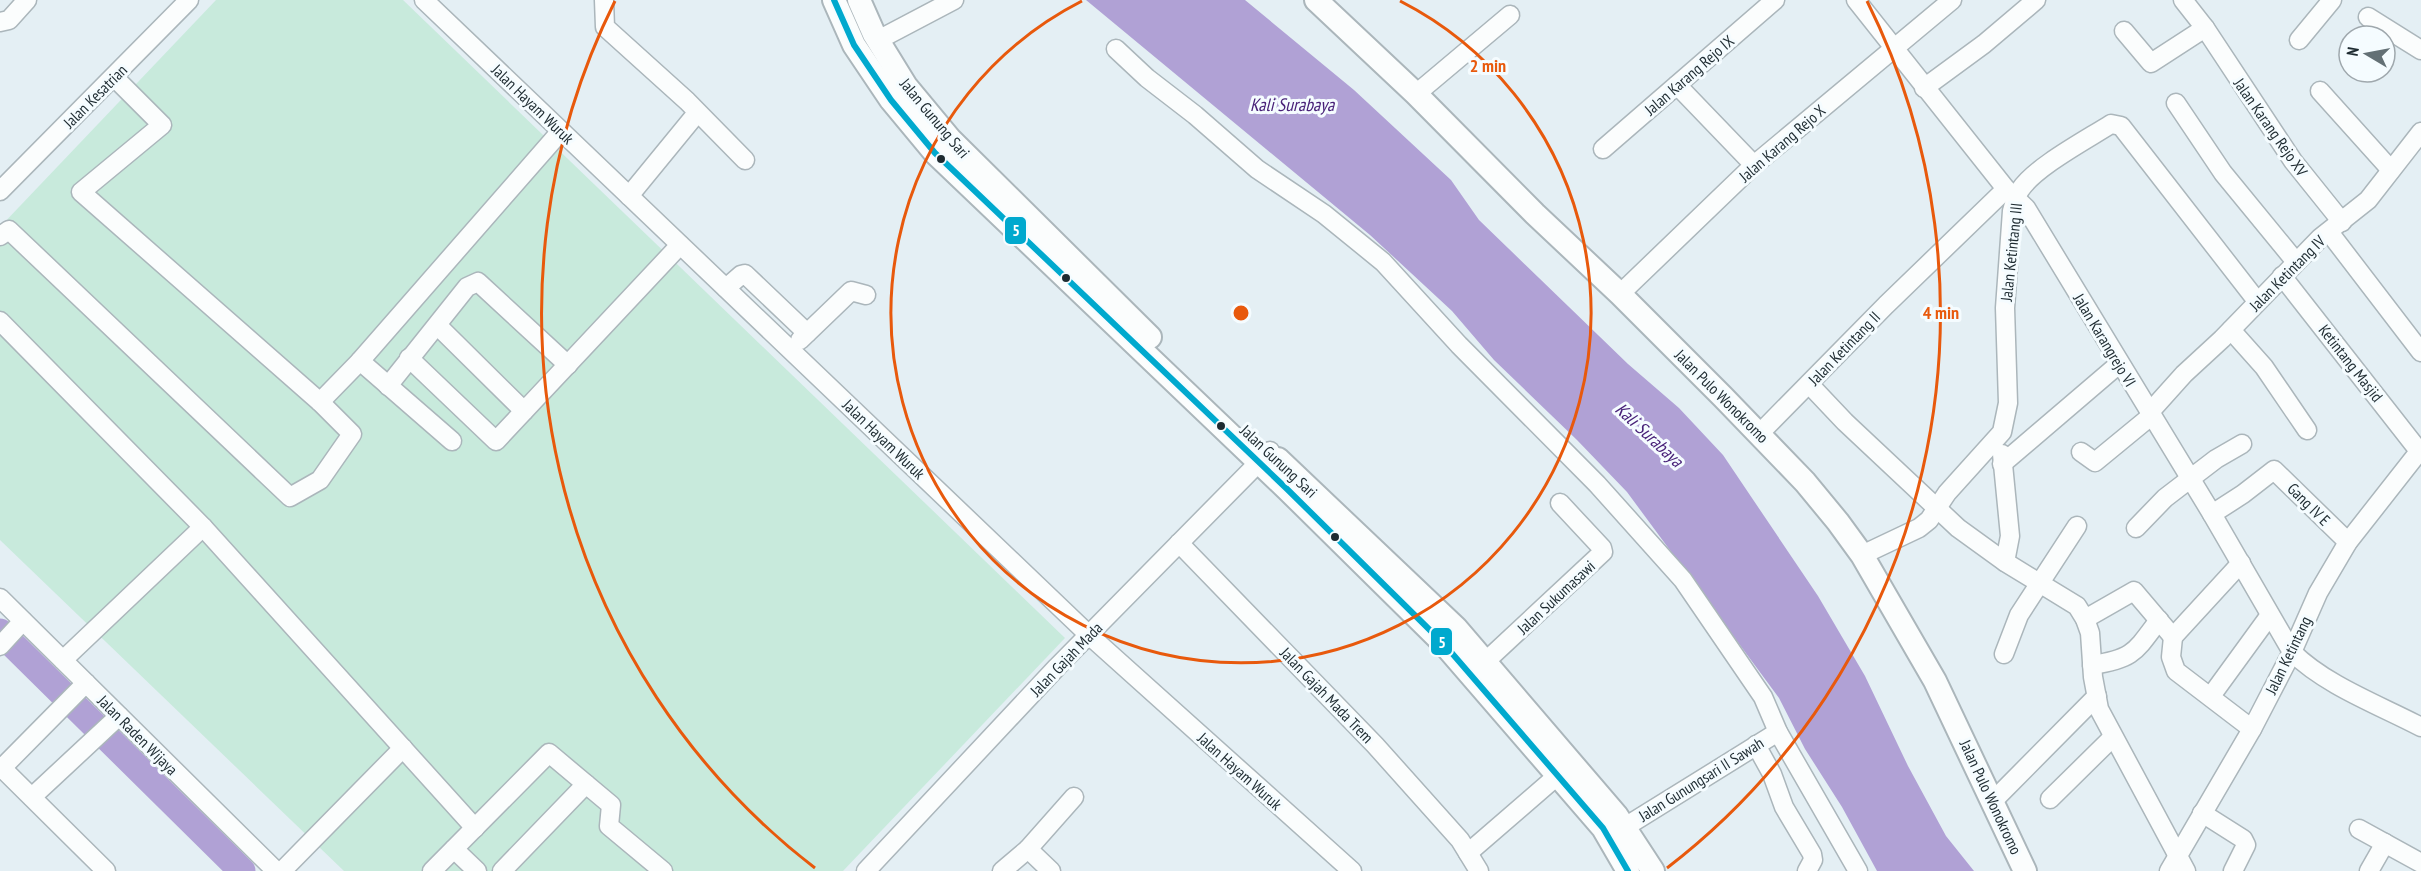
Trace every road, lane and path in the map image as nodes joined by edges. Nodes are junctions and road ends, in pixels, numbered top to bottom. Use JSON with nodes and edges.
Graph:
{"nodes":[{"id":1,"x":27,"y":0,"type":"edge"},
{"id":2,"x":189,"y":0,"type":"edge"},
{"id":3,"x":424,"y":0,"type":"edge"},
{"id":4,"x":604,"y":0,"type":"edge"},
{"id":5,"x":834,"y":0,"type":"edge"},
{"id":6,"x":859,"y":0,"type":"edge"},
{"id":7,"x":954,"y":0,"type":"edge"},
{"id":8,"x":1775,"y":0,"type":"edge"},
{"id":9,"x":1856,"y":0,"type":"edge"},
{"id":10,"x":1952,"y":0,"type":"edge"},
{"id":11,"x":2036,"y":0,"type":"edge"},
{"id":12,"x":2332,"y":0,"type":"edge"},
{"id":13,"x":2187,"y":1,"type":"edge"},
{"id":14,"x":1322,"y":2,"type":"edge"},
{"id":15,"x":1510,"y":15,"type":"dead end"},
{"id":16,"x":2368,"y":17,"type":"dead end"},
{"id":17,"x":0,"y":22,"type":"edge"},
{"id":18,"x":2205,"y":28,"type":"junction"},
{"id":19,"x":2124,"y":31,"type":"dead end"},
{"id":20,"x":878,"y":40,"type":"junction"},
{"id":21,"x":2299,"y":40,"type":"dead end"},
{"id":22,"x":1893,"y":47,"type":"junction"},
{"id":23,"x":1116,"y":49,"type":"dead end"},
{"id":24,"x":2421,"y":50,"type":"edge"},
{"id":25,"x":114,"y":76,"type":"junction"},
{"id":26,"x":1677,"y":85,"type":"junction"},
{"id":27,"x":1924,"y":88,"type":"junction"},
{"id":28,"x":2320,"y":91,"type":"dead end"},
{"id":29,"x":1416,"y":94,"type":"junction"},
{"id":30,"x":2176,"y":103,"type":"dead end"},
{"id":31,"x":697,"y":113,"type":"junction"},
{"id":32,"x":561,"y":131,"type":"junction"},
{"id":33,"x":2421,"y":132,"type":"edge"},
{"id":34,"x":1602,"y":149,"type":"dead end"},
{"id":35,"x":745,"y":160,"type":"dead end"},
{"id":36,"x":1754,"y":165,"type":"junction"},
{"id":37,"x":2391,"y":170,"type":"junction"},
{"id":38,"x":978,"y":181,"type":"junction"},
{"id":39,"x":3,"y":183,"type":"edge"},
{"id":40,"x":2011,"y":193,"type":"junction"},
{"id":41,"x":629,"y":196,"type":"junction"},
{"id":42,"x":2335,"y":227,"type":"junction"},
{"id":43,"x":0,"y":236,"type":"edge"},
{"id":44,"x":680,"y":245,"type":"junction"},
{"id":45,"x":2296,"y":262,"type":"junction"},
{"id":46,"x":2282,"y":276,"type":"junction"},
{"id":47,"x":726,"y":288,"type":"junction"},
{"id":48,"x":1620,"y":294,"type":"junction"},
{"id":49,"x":866,"y":295,"type":"dead end"},
{"id":50,"x":2257,"y":301,"type":"junction"},
{"id":51,"x":0,"y":321,"type":"edge"},
{"id":52,"x":438,"y":326,"type":"junction"},
{"id":53,"x":2230,"y":330,"type":"junction"},
{"id":54,"x":807,"y":333,"type":"junction"},
{"id":55,"x":790,"y":350,"type":"junction"},
{"id":56,"x":2421,"y":352,"type":"edge"},
{"id":57,"x":409,"y":358,"type":"junction"},
{"id":58,"x":360,"y":361,"type":"junction"},
{"id":59,"x":2119,"y":364,"type":"junction"},
{"id":60,"x":567,"y":365,"type":"junction"},
{"id":61,"x":1809,"y":384,"type":"junction"},
{"id":62,"x":388,"y":386,"type":"junction"},
{"id":63,"x":320,"y":402,"type":"junction"},
{"id":64,"x":524,"y":411,"type":"junction"},
{"id":65,"x":2150,"y":414,"type":"junction"},
{"id":66,"x":2307,"y":430,"type":"dead end"},
{"id":67,"x":2002,"y":432,"type":"junction"},
{"id":68,"x":1760,"y":433,"type":"junction"},
{"id":69,"x":452,"y":441,"type":"dead end"},
{"id":70,"x":2242,"y":444,"type":"dead end"},
{"id":71,"x":2420,"y":450,"type":"edge"},
{"id":72,"x":2081,"y":452,"type":"dead end"},
{"id":73,"x":1264,"y":456,"type":"junction"},
{"id":74,"x":2002,"y":464,"type":"junction"},
{"id":75,"x":2190,"y":481,"type":"junction"},
{"id":76,"x":1560,"y":503,"type":"dead end"},
{"id":77,"x":1938,"y":509,"type":"junction"},
{"id":78,"x":2212,"y":514,"type":"junction"},
{"id":79,"x":2077,"y":526,"type":"dead end"},
{"id":80,"x":203,"y":527,"type":"junction"},
{"id":81,"x":2136,"y":528,"type":"dead end"},
{"id":82,"x":2348,"y":542,"type":"junction"},
{"id":83,"x":1179,"y":543,"type":"junction"},
{"id":84,"x":1862,"y":555,"type":"junction"},
{"id":85,"x":2005,"y":562,"type":"junction"},
{"id":86,"x":2241,"y":563,"type":"junction"},
{"id":87,"x":2040,"y":581,"type":"junction"},
{"id":88,"x":0,"y":598,"type":"edge"},
{"id":89,"x":2270,"y":615,"type":"junction"},
{"id":90,"x":2085,"y":619,"type":"junction"},
{"id":91,"x":2159,"y":620,"type":"junction"},
{"id":92,"x":11,"y":633,"type":"edge"},
{"id":93,"x":1089,"y":635,"type":"junction"},
{"id":94,"x":2173,"y":637,"type":"junction"},
{"id":95,"x":2292,"y":652,"type":"junction"},
{"id":96,"x":2004,"y":654,"type":"dead end"},
{"id":97,"x":63,"y":660,"type":"junction"},
{"id":98,"x":1485,"y":662,"type":"junction"},
{"id":99,"x":2092,"y":665,"type":"junction"},
{"id":100,"x":81,"y":688,"type":"junction"},
{"id":101,"x":2097,"y":696,"type":"junction"},
{"id":102,"x":2211,"y":696,"type":"junction"},
{"id":103,"x":114,"y":721,"type":"junction"},
{"id":104,"x":2421,"y":727,"type":"edge"},
{"id":105,"x":2252,"y":729,"type":"junction"},
{"id":106,"x":1778,"y":732,"type":"junction"},
{"id":107,"x":2113,"y":737,"type":"junction"},
{"id":108,"x":1756,"y":745,"type":"junction"},
{"id":109,"x":404,"y":747,"type":"junction"},
{"id":110,"x":1,"y":769,"type":"edge"},
{"id":111,"x":1557,"y":776,"type":"junction"},
{"id":112,"x":586,"y":784,"type":"junction"},
{"id":113,"x":32,"y":797,"type":"junction"},
{"id":114,"x":1074,"y":797,"type":"dead end"},
{"id":115,"x":2050,"y":799,"type":"dead end"},
{"id":116,"x":1993,"y":801,"type":"junction"},
{"id":117,"x":2202,"y":813,"type":"junction"},
{"id":118,"x":1624,"y":827,"type":"junction"},
{"id":119,"x":475,"y":828,"type":"junction"},
{"id":120,"x":2360,"y":830,"type":"dead end"},
{"id":121,"x":2385,"y":843,"type":"junction"},
{"id":122,"x":454,"y":849,"type":"junction"},
{"id":123,"x":1028,"y":849,"type":"junction"},
{"id":124,"x":1468,"y":853,"type":"junction"},
{"id":125,"x":2421,"y":862,"type":"edge"},
{"id":126,"x":2177,"y":866,"type":"edge"},
{"id":127,"x":270,"y":869,"type":"edge"},
{"id":128,"x":106,"y":871,"type":"edge"},
{"id":129,"x":432,"y":871,"type":"edge"},
{"id":130,"x":477,"y":871,"type":"edge"},
{"id":131,"x":502,"y":871,"type":"edge"},
{"id":132,"x":663,"y":871,"type":"edge"},
{"id":133,"x":866,"y":871,"type":"edge"},
{"id":134,"x":1002,"y":871,"type":"edge"},
{"id":135,"x":1051,"y":871,"type":"edge"},
{"id":136,"x":1352,"y":871,"type":"edge"},
{"id":137,"x":1479,"y":871,"type":"edge"},
{"id":138,"x":1628,"y":871,"type":"edge"},
{"id":139,"x":1653,"y":871,"type":"edge"},
{"id":140,"x":1807,"y":871,"type":"edge"},
{"id":141,"x":1858,"y":871,"type":"edge"},
{"id":142,"x":2025,"y":871,"type":"edge"},
{"id":143,"x":2233,"y":871,"type":"edge"},
{"id":144,"x":2369,"y":871,"type":"edge"}],
"edges":[{"from":1,"to":17,"type":"street"},
{"from":2,"to":25,"type":"street","name":"Jalan Kesatrian"},
{"from":3,"to":32,"type":"street","name":"Jalan Hayam Wuruk"},
{"from":4,"to":31,"type":"street"},
{"from":5,"to":38,"type":"main road","name":"Jalan Gunung Sari"},
{"from":6,"to":20,"type":"main road","name":"Jalan Gunung Sari"},
{"from":7,"to":20,"type":"street"},
{"from":8,"to":26,"type":"street","name":"Jalan Karang Rejo IX"},
{"from":9,"to":22,"type":"street","name":"Jalan Karangrejo VI"},
{"from":10,"to":22,"type":"street","name":"Jalan Karang Rejo X"},
{"from":11,"to":27,"type":"street"},
{"from":12,"to":21,"type":"street"},
{"from":13,"to":18,"type":"street","name":"Jalan Karang Rejo XV"},
{"from":14,"to":29,"type":"main road","name":"Jalan Pulo Wonokromo"},
{"from":15,"to":29,"type":"street"},
{"from":16,"to":24,"type":"street"},
{"from":18,"to":19,"type":"street"},
{"from":18,"to":42,"type":"street","name":"Jalan Karang Rejo XV"},
{"from":20,"to":38,"type":"main road","name":"Jalan Gunung Sari"},
{"from":22,"to":27,"type":"street","name":"Jalan Karangrejo VI"},
{"from":22,"to":36,"type":"street","name":"Jalan Karang Rejo X"},
{"from":23,"to":106,"type":"street"},
{"from":25,"to":39,"type":"street","name":"Jalan Kesatrian"},
{"from":25,"to":63,"type":"street"},
{"from":26,"to":34,"type":"street","name":"Jalan Karang Rejo IX"},
{"from":26,"to":36,"type":"street"},
{"from":27,"to":40,"type":"street","name":"Jalan Karangrejo VI"},
{"from":28,"to":37,"type":"street"},
{"from":29,"to":48,"type":"main road","name":"Jalan Pulo Wonokromo"},
{"from":30,"to":45,"type":"street"},
{"from":31,"to":35,"type":"street"},
{"from":31,"to":41,"type":"street"},
{"from":32,"to":41,"type":"street","name":"Jalan Hayam Wuruk"},
{"from":32,"to":58,"type":"street"},
{"from":33,"to":37,"type":"street","name":"Jalan Ketintang IV"},
{"from":36,"to":48,"type":"street","name":"Jalan Karang Rejo X"},
{"from":37,"to":42,"type":"street","name":"Jalan Ketintang IV"},
{"from":38,"to":73,"type":"main road","name":"Jalan Gunung Sari"},
{"from":40,"to":50,"type":"street","name":"Jalan Ketintang III"},
{"from":40,"to":59,"type":"street","name":"Jalan Karangrejo VI"},
{"from":40,"to":61,"type":"street","name":"Jalan Ketintang II"},
{"from":40,"to":67,"type":"street","name":"Jalan Ketintang III"},
{"from":41,"to":44,"type":"street","name":"Jalan Hayam Wuruk"},
{"from":42,"to":45,"type":"street","name":"Jalan Ketintang IV"},
{"from":42,"to":56,"type":"street","name":"Jalan Karang Rejo XV"},
{"from":43,"to":63,"type":"street"},
{"from":44,"to":47,"type":"street","name":"Jalan Hayam Wuruk"},
{"from":44,"to":60,"type":"street"},
{"from":45,"to":46,"type":"street","name":"Jalan Ketintang IV"},
{"from":46,"to":50,"type":"street","name":"Jalan Ketintang IV"},
{"from":46,"to":71,"type":"street","name":"Ketintang Masjid"},
{"from":47,"to":54,"type":"street"},
{"from":47,"to":55,"type":"street","name":"Jalan Hayam Wuruk"},
{"from":48,"to":68,"type":"main road","name":"Jalan Pulo Wonokromo"},
{"from":49,"to":54,"type":"street"},
{"from":50,"to":53,"type":"street","name":"Jalan Ketintang IV"},
{"from":51,"to":80,"type":"street"},
{"from":52,"to":57,"type":"street"},
{"from":52,"to":60,"type":"street"},
{"from":52,"to":64,"type":"street"},
{"from":53,"to":65,"type":"street","name":"Jalan Ketintang IV"},
{"from":53,"to":66,"type":"street"},
{"from":54,"to":55,"type":"street"},
{"from":55,"to":93,"type":"street","name":"Jalan Hayam Wuruk"},
{"from":57,"to":62,"type":"street"},
{"from":57,"to":64,"type":"street"},
{"from":58,"to":62,"type":"street"},
{"from":58,"to":63,"type":"street"},
{"from":59,"to":65,"type":"street","name":"Jalan Karangrejo VI"},
{"from":59,"to":74,"type":"street"},
{"from":60,"to":64,"type":"street"},
{"from":61,"to":68,"type":"street","name":"Jalan Ketintang II"},
{"from":61,"to":77,"type":"street"},
{"from":62,"to":69,"type":"street"},
{"from":65,"to":72,"type":"street","name":"Jalan Ketintang IV"},
{"from":65,"to":75,"type":"street","name":"Jalan Karangrejo VI"},
{"from":67,"to":74,"type":"street","name":"Jalan Ketintang III"},
{"from":67,"to":77,"type":"street"},
{"from":68,"to":84,"type":"main road","name":"Jalan Pulo Wonokromo"},
{"from":70,"to":75,"type":"street"},
{"from":71,"to":82,"type":"street","name":"Jalan Ketintang"},
{"from":73,"to":83,"type":"street","name":"Jalan Gajah Mada"},
{"from":73,"to":98,"type":"main road","name":"Jalan Gunung Sari"},
{"from":73,"to":111,"type":"main road","name":"Jalan Gunung Sari"},
{"from":74,"to":85,"type":"street","name":"Jalan Ketintang III"},
{"from":75,"to":78,"type":"street","name":"Jalan Karangrejo VI"},
{"from":75,"to":81,"type":"street"},
{"from":76,"to":98,"type":"street","name":"Jalan Sukumasawi"},
{"from":77,"to":84,"type":"street"},
{"from":77,"to":85,"type":"street"},
{"from":78,"to":82,"type":"street","name":"Gang IV E"},
{"from":78,"to":86,"type":"street","name":"Jalan Karangrejo VI"},
{"from":79,"to":87,"type":"street"},
{"from":80,"to":97,"type":"street"},
{"from":80,"to":109,"type":"street"},
{"from":82,"to":95,"type":"street","name":"Jalan Ketintang"},
{"from":83,"to":93,"type":"street","name":"Jalan Gajah Mada"},
{"from":83,"to":124,"type":"street","name":"Jalan Gajah Mada Trem"},
{"from":84,"to":116,"type":"main road","name":"Jalan Pulo Wonokromo"},
{"from":85,"to":87,"type":"street"},
{"from":86,"to":89,"type":"street","name":"Jalan Karangrejo VI"},
{"from":86,"to":94,"type":"street"},
{"from":87,"to":90,"type":"street"},
{"from":87,"to":96,"type":"street"},
{"from":88,"to":92,"type":"street","name":"Jalan Raden Wijaya"},
{"from":89,"to":95,"type":"street","name":"Jalan Karangrejo VI"},
{"from":89,"to":102,"type":"street"},
{"from":90,"to":91,"type":"street"},
{"from":90,"to":99,"type":"street"},
{"from":91,"to":94,"type":"street"},
{"from":91,"to":99,"type":"street"},
{"from":92,"to":97,"type":"street","name":"Jalan Raden Wijaya"},
{"from":93,"to":133,"type":"street","name":"Jalan Gajah Mada"},
{"from":93,"to":136,"type":"street","name":"Jalan Hayam Wuruk"},
{"from":94,"to":102,"type":"street"},
{"from":95,"to":104,"type":"street","name":"Jalan Karangrejo VI"},
{"from":95,"to":105,"type":"street","name":"Jalan Ketintang"},
{"from":97,"to":100,"type":"street","name":"Jalan Raden Wijaya"},
{"from":98,"to":118,"type":"main road","name":"Jalan Gunung Sari"},
{"from":99,"to":101,"type":"street"},
{"from":100,"to":103,"type":"street","name":"Jalan Raden Wijaya"},
{"from":100,"to":110,"type":"street"},
{"from":101,"to":107,"type":"street"},
{"from":101,"to":116,"type":"street"},
{"from":102,"to":105,"type":"street"},
{"from":103,"to":113,"type":"street"},
{"from":103,"to":127,"type":"street","name":"Jalan Raden Wijaya"},
{"from":105,"to":117,"type":"street","name":"Jalan Ketintang"},
{"from":106,"to":108,"type":"street","name":"Jalan Gunungsari II Sawah"},
{"from":106,"to":141,"type":"street"},
{"from":107,"to":115,"type":"street"},
{"from":107,"to":126,"type":"street"},
{"from":108,"to":118,"type":"street","name":"Jalan Gunungsari II Sawah"},
{"from":108,"to":140,"type":"street"},
{"from":109,"to":119,"type":"street"},
{"from":109,"to":127,"type":"street"},
{"from":110,"to":113,"type":"street"},
{"from":111,"to":124,"type":"street"},
{"from":111,"to":138,"type":"main road","name":"Jalan Gunung Sari"},
{"from":112,"to":119,"type":"street"},
{"from":112,"to":131,"type":"street"},
{"from":112,"to":132,"type":"street"},
{"from":113,"to":128,"type":"street"},
{"from":114,"to":123,"type":"street"},
{"from":116,"to":142,"type":"main road","name":"Jalan Pulo Wonokromo"},
{"from":117,"to":126,"type":"street","name":"Jalan Ketintang"},
{"from":117,"to":143,"type":"street"},
{"from":118,"to":139,"type":"main road","name":"Jalan Gunung Sari"},
{"from":119,"to":122,"type":"street"},
{"from":120,"to":121,"type":"street"},
{"from":121,"to":125,"type":"street"},
{"from":121,"to":144,"type":"street"},
{"from":122,"to":129,"type":"street"},
{"from":122,"to":130,"type":"street"},
{"from":123,"to":134,"type":"street"},
{"from":123,"to":135,"type":"street"},
{"from":124,"to":137,"type":"street","name":"Jalan Gajah Mada Trem"}]}
